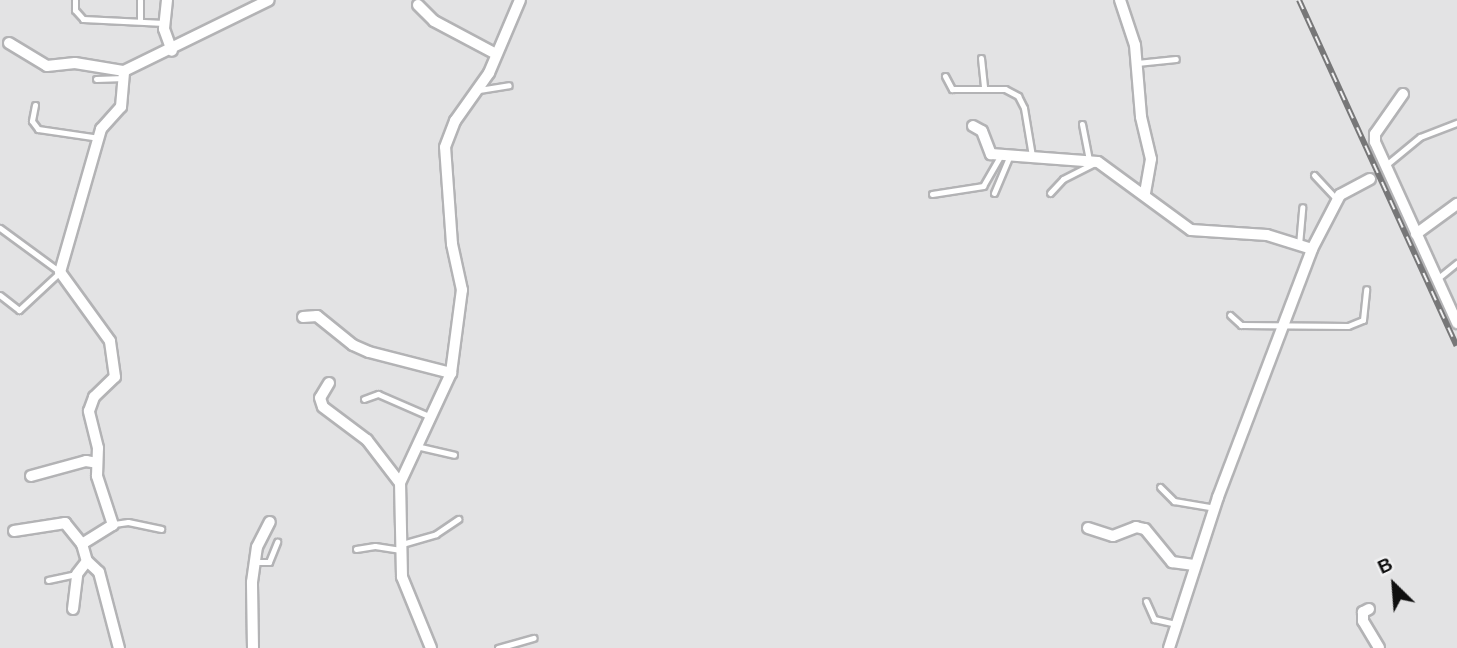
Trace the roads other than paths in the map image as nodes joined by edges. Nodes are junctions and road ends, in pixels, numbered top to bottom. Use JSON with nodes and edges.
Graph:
{"nodes":[{"id":1,"x":75,"y":0,"type":"edge"},
{"id":2,"x":140,"y":0,"type":"edge"},
{"id":3,"x":167,"y":0,"type":"edge"},
{"id":4,"x":269,"y":0,"type":"edge"},
{"id":5,"x":520,"y":0,"type":"edge"},
{"id":6,"x":1120,"y":0,"type":"edge"},
{"id":7,"x":418,"y":5,"type":"dead end"},
{"id":8,"x":140,"y":20,"type":"junction"},
{"id":9,"x":164,"y":23,"type":"junction"},
{"id":10,"x":9,"y":43,"type":"dead end"},
{"id":11,"x":172,"y":51,"type":"junction"},
{"id":12,"x":496,"y":54,"type":"junction"},
{"id":13,"x":981,"y":58,"type":"dead end"},
{"id":14,"x":1175,"y":59,"type":"dead end"},
{"id":15,"x":1138,"y":63,"type":"junction"},
{"id":16,"x":124,"y":75,"type":"junction"},
{"id":17,"x":945,"y":76,"type":"dead end"},
{"id":18,"x":96,"y":79,"type":"dead end"},
{"id":19,"x":509,"y":85,"type":"dead end"},
{"id":20,"x":984,"y":88,"type":"junction"},
{"id":21,"x":479,"y":90,"type":"junction"},
{"id":22,"x":1403,"y":94,"type":"dead end"},
{"id":23,"x":35,"y":105,"type":"dead end"},
{"id":24,"x":1457,"y":123,"type":"edge"},
{"id":25,"x":1082,"y":124,"type":"dead end"},
{"id":26,"x":973,"y":126,"type":"dead end"},
{"id":27,"x":99,"y":138,"type":"junction"},
{"id":28,"x":1005,"y":155,"type":"junction"},
{"id":29,"x":1032,"y":156,"type":"junction"},
{"id":30,"x":1093,"y":160,"type":"junction"},
{"id":31,"x":1386,"y":165,"type":"junction"},
{"id":32,"x":1314,"y":176,"type":"dead end"},
{"id":33,"x":1370,"y":179,"type":"dead end"},
{"id":34,"x":995,"y":193,"type":"dead end"},
{"id":35,"x":1050,"y":193,"type":"dead end"},
{"id":36,"x":1145,"y":193,"type":"junction"},
{"id":37,"x":932,"y":194,"type":"dead end"},
{"id":38,"x":1337,"y":200,"type":"junction"},
{"id":39,"x":1457,"y":204,"type":"edge"},
{"id":40,"x":1302,"y":207,"type":"dead end"},
{"id":41,"x":0,"y":228,"type":"edge"},
{"id":42,"x":1416,"y":234,"type":"junction"},
{"id":43,"x":1299,"y":244,"type":"junction"},
{"id":44,"x":1312,"y":248,"type":"junction"},
{"id":45,"x":1457,"y":263,"type":"edge"},
{"id":46,"x":60,"y":272,"type":"junction"},
{"id":47,"x":1437,"y":279,"type":"junction"},
{"id":48,"x":1366,"y":289,"type":"dead end"},
{"id":49,"x":0,"y":295,"type":"edge"},
{"id":50,"x":1452,"y":301,"type":"edge"},
{"id":51,"x":1230,"y":315,"type":"dead end"},
{"id":52,"x":303,"y":317,"type":"dead end"},
{"id":53,"x":1457,"y":323,"type":"edge"},
{"id":54,"x":1283,"y":326,"type":"junction"},
{"id":55,"x":451,"y":373,"type":"junction"},
{"id":56,"x":329,"y":383,"type":"dead end"},
{"id":57,"x":364,"y":399,"type":"dead end"},
{"id":58,"x":434,"y":418,"type":"junction"},
{"id":59,"x":416,"y":446,"type":"junction"},
{"id":60,"x":454,"y":455,"type":"dead end"},
{"id":61,"x":97,"y":463,"type":"junction"},
{"id":62,"x":31,"y":476,"type":"dead end"},
{"id":63,"x":400,"y":483,"type":"junction"},
{"id":64,"x":1160,"y":487,"type":"dead end"},
{"id":65,"x":1214,"y":508,"type":"junction"},
{"id":66,"x":458,"y":519,"type":"dead end"},
{"id":67,"x":270,"y":522,"type":"dead end"},
{"id":68,"x":113,"y":525,"type":"junction"},
{"id":69,"x":1088,"y":528,"type":"dead end"},
{"id":70,"x":161,"y":529,"type":"dead end"},
{"id":71,"x":14,"y":531,"type":"dead end"},
{"id":72,"x":277,"y":542,"type":"dead end"},
{"id":73,"x":82,"y":544,"type":"junction"},
{"id":74,"x":402,"y":547,"type":"junction"},
{"id":75,"x":356,"y":549,"type":"dead end"},
{"id":76,"x":255,"y":561,"type":"junction"},
{"id":77,"x":87,"y":562,"type":"junction"},
{"id":78,"x":1194,"y":565,"type":"junction"},
{"id":79,"x":77,"y":574,"type":"junction"},
{"id":80,"x":48,"y":580,"type":"dead end"},
{"id":81,"x":1146,"y":601,"type":"dead end"},
{"id":82,"x":73,"y":609,"type":"dead end"},
{"id":83,"x":1369,"y":609,"type":"dead end"},
{"id":84,"x":1176,"y":624,"type":"junction"},
{"id":85,"x":534,"y":638,"type":"dead end"},
{"id":86,"x":1377,"y":647,"type":"edge"},
{"id":87,"x":119,"y":648,"type":"edge"},
{"id":88,"x":253,"y":648,"type":"edge"},
{"id":89,"x":431,"y":648,"type":"edge"},
{"id":90,"x":498,"y":648,"type":"edge"},
{"id":91,"x":1169,"y":648,"type":"edge"}],
"edges":[{"from":1,"to":8,"type":"lane"},
{"from":2,"to":8,"type":"lane"},
{"from":3,"to":9,"type":"street"},
{"from":4,"to":11,"type":"street"},
{"from":5,"to":12,"type":"street"},
{"from":6,"to":15,"type":"street"},
{"from":7,"to":12,"type":"street"},
{"from":8,"to":9,"type":"lane"},
{"from":9,"to":11,"type":"street"},
{"from":10,"to":16,"type":"street"},
{"from":11,"to":16,"type":"street"},
{"from":12,"to":21,"type":"street"},
{"from":13,"to":20,"type":"lane"},
{"from":14,"to":15,"type":"lane"},
{"from":15,"to":36,"type":"street"},
{"from":16,"to":18,"type":"lane"},
{"from":16,"to":27,"type":"street"},
{"from":17,"to":20,"type":"lane"},
{"from":19,"to":21,"type":"lane"},
{"from":20,"to":29,"type":"lane"},
{"from":21,"to":55,"type":"street"},
{"from":22,"to":31,"type":"street"},
{"from":23,"to":27,"type":"lane"},
{"from":24,"to":31,"type":"lane"},
{"from":25,"to":30,"type":"lane"},
{"from":26,"to":28,"type":"street"},
{"from":27,"to":46,"type":"street"},
{"from":28,"to":29,"type":"street"},
{"from":28,"to":34,"type":"lane"},
{"from":28,"to":37,"type":"lane"},
{"from":29,"to":30,"type":"street"},
{"from":30,"to":35,"type":"lane"},
{"from":30,"to":36,"type":"street"},
{"from":31,"to":42,"type":"street"},
{"from":32,"to":38,"type":"lane"},
{"from":33,"to":38,"type":"street"},
{"from":36,"to":43,"type":"street"},
{"from":38,"to":44,"type":"street"},
{"from":39,"to":42,"type":"street"},
{"from":40,"to":43,"type":"lane"},
{"from":41,"to":46,"type":"lane"},
{"from":42,"to":47,"type":"street"},
{"from":43,"to":44,"type":"street"},
{"from":44,"to":54,"type":"street"},
{"from":45,"to":47,"type":"lane"},
{"from":46,"to":49,"type":"lane"},
{"from":46,"to":61,"type":"street"},
{"from":47,"to":50,"type":"street"},
{"from":48,"to":54,"type":"lane"},
{"from":50,"to":53,"type":"street"},
{"from":51,"to":54,"type":"lane"},
{"from":52,"to":55,"type":"street"},
{"from":54,"to":65,"type":"street"},
{"from":55,"to":58,"type":"street"},
{"from":56,"to":63,"type":"street"},
{"from":57,"to":58,"type":"lane"},
{"from":58,"to":59,"type":"street"},
{"from":59,"to":60,"type":"lane"},
{"from":59,"to":63,"type":"street"},
{"from":61,"to":62,"type":"street"},
{"from":61,"to":68,"type":"street"},
{"from":63,"to":74,"type":"street"},
{"from":64,"to":65,"type":"lane"},
{"from":65,"to":78,"type":"street"},
{"from":66,"to":74,"type":"lane"},
{"from":67,"to":76,"type":"street"},
{"from":68,"to":70,"type":"lane"},
{"from":68,"to":73,"type":"street"},
{"from":69,"to":78,"type":"street"},
{"from":71,"to":73,"type":"street"},
{"from":72,"to":76,"type":"lane"},
{"from":73,"to":77,"type":"street"},
{"from":74,"to":75,"type":"lane"},
{"from":74,"to":89,"type":"street"},
{"from":76,"to":88,"type":"street"},
{"from":77,"to":79,"type":"street"},
{"from":77,"to":87,"type":"street"},
{"from":78,"to":84,"type":"street"},
{"from":79,"to":80,"type":"lane"},
{"from":79,"to":82,"type":"street"},
{"from":81,"to":84,"type":"lane"},
{"from":83,"to":86,"type":"street"},
{"from":84,"to":91,"type":"street"},
{"from":85,"to":90,"type":"lane"}]}
